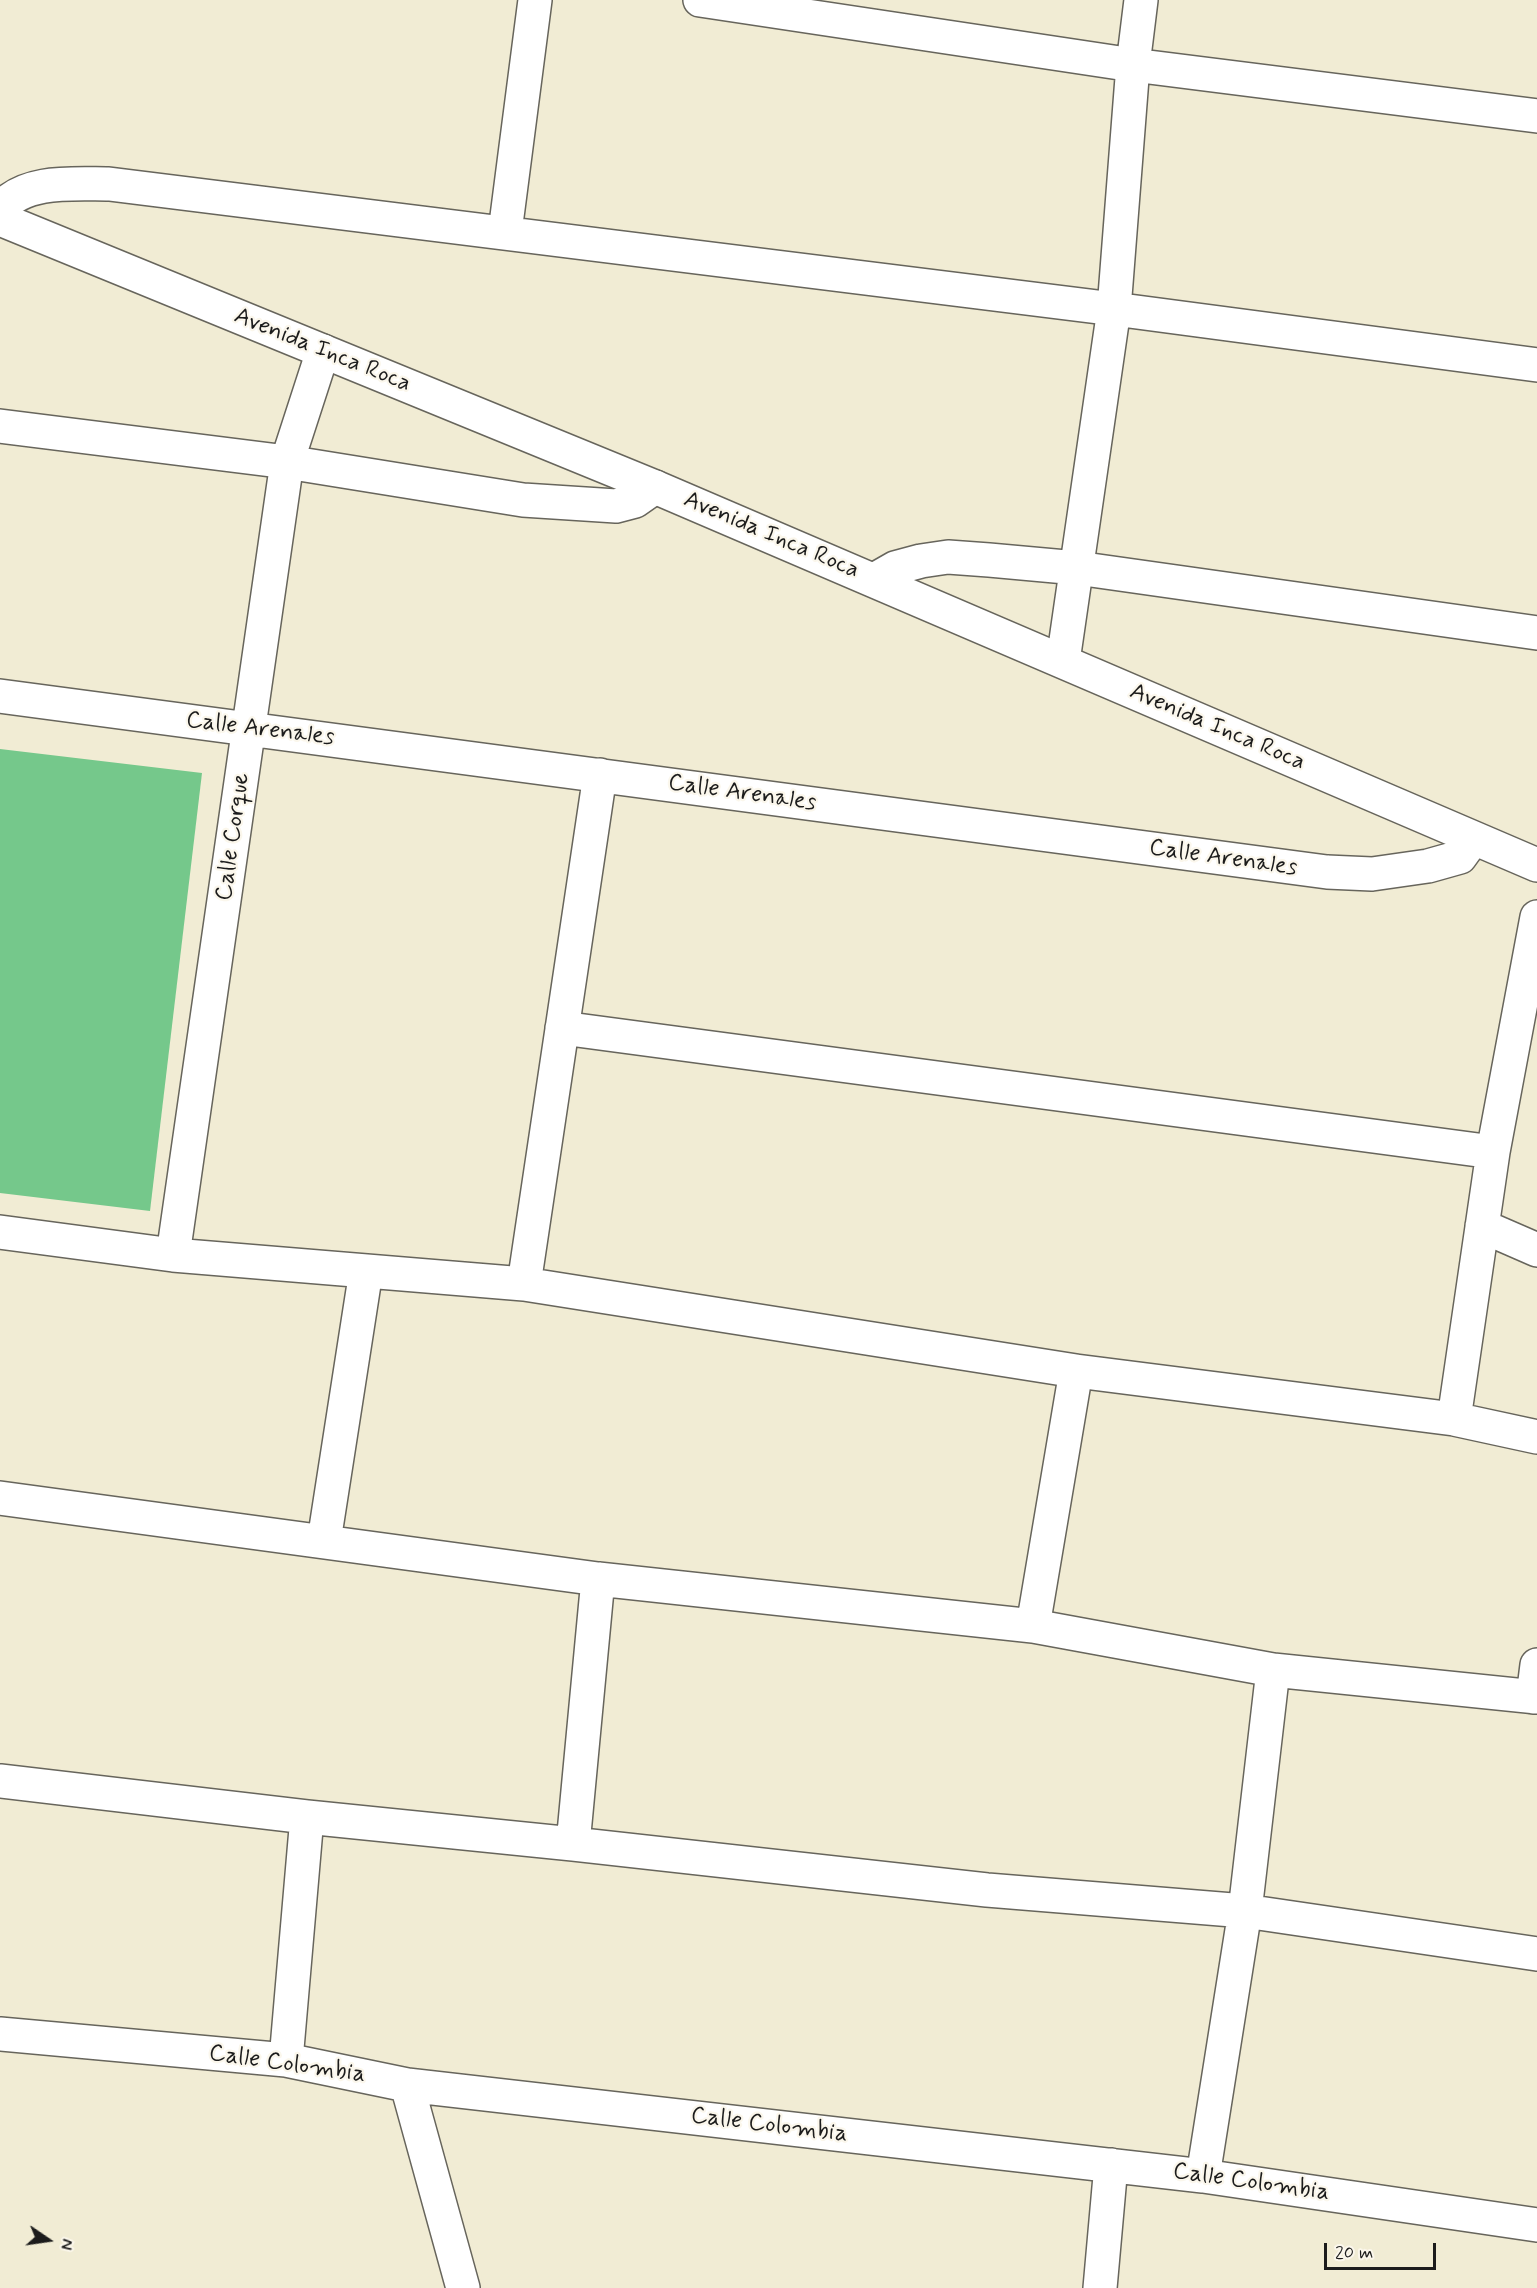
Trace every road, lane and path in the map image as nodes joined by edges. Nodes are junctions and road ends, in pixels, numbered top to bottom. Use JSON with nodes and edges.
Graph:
{"nodes":[{"id":1,"x":535,"y":0,"type":"edge"},
{"id":2,"x":700,"y":0,"type":"edge"},
{"id":3,"x":1141,"y":0,"type":"edge"},
{"id":4,"x":1133,"y":65,"type":"junction"},
{"id":5,"x":1537,"y":116,"type":"edge"},
{"id":6,"x":0,"y":209,"type":"edge"},
{"id":7,"x":0,"y":219,"type":"edge"},
{"id":8,"x":505,"y":232,"type":"junction"},
{"id":9,"x":1114,"y":309,"type":"junction"},
{"id":10,"x":323,"y":351,"type":"junction"},
{"id":11,"x":1537,"y":365,"type":"edge"},
{"id":12,"x":0,"y":426,"type":"edge"},
{"id":13,"x":287,"y":462,"type":"junction"},
{"id":14,"x":655,"y":487,"type":"junction"},
{"id":15,"x":1077,"y":568,"type":"junction"},
{"id":16,"x":874,"y":579,"type":"junction"},
{"id":17,"x":1537,"y":633,"type":"edge"},
{"id":18,"x":1063,"y":661,"type":"junction"},
{"id":19,"x":0,"y":696,"type":"edge"},
{"id":20,"x":250,"y":729,"type":"junction"},
{"id":21,"x":600,"y":775,"type":"junction"},
{"id":22,"x":1473,"y":838,"type":"junction"},
{"id":23,"x":1537,"y":865,"type":"edge"},
{"id":24,"x":1537,"y":917,"type":"edge"},
{"id":25,"x":562,"y":1028,"type":"junction"},
{"id":26,"x":1493,"y":1152,"type":"junction"},
{"id":27,"x":1482,"y":1226,"type":"junction"},
{"id":28,"x":0,"y":1232,"type":"edge"},
{"id":29,"x":1537,"y":1250,"type":"edge"},
{"id":30,"x":173,"y":1255,"type":"junction"},
{"id":31,"x":366,"y":1271,"type":"junction"},
{"id":32,"x":524,"y":1284,"type":"junction"},
{"id":33,"x":1076,"y":1371,"type":"junction"},
{"id":34,"x":1454,"y":1419,"type":"junction"},
{"id":35,"x":1537,"y":1437,"type":"edge"},
{"id":36,"x":0,"y":1498,"type":"edge"},
{"id":37,"x":324,"y":1541,"type":"junction"},
{"id":38,"x":598,"y":1579,"type":"junction"},
{"id":39,"x":1033,"y":1626,"type":"junction"},
{"id":40,"x":1537,"y":1665,"type":"edge"},
{"id":41,"x":1273,"y":1670,"type":"junction"},
{"id":42,"x":1535,"y":1697,"type":"edge"},
{"id":43,"x":0,"y":1781,"type":"edge"},
{"id":44,"x":308,"y":1817,"type":"junction"},
{"id":45,"x":573,"y":1844,"type":"junction"},
{"id":46,"x":1245,"y":1911,"type":"junction"},
{"id":47,"x":1537,"y":1954,"type":"edge"},
{"id":48,"x":0,"y":2034,"type":"edge"},
{"id":49,"x":286,"y":2060,"type":"junction"},
{"id":50,"x":407,"y":2085,"type":"junction"},
{"id":51,"x":1111,"y":2165,"type":"junction"},
{"id":52,"x":1203,"y":2176,"type":"junction"},
{"id":53,"x":1537,"y":2225,"type":"edge"},
{"id":54,"x":464,"y":2288,"type":"edge"},
{"id":55,"x":1100,"y":2288,"type":"edge"}],
"edges":[{"from":1,"to":8,"type":"street"},
{"from":2,"to":4,"type":"street"},
{"from":3,"to":4,"type":"street"},
{"from":4,"to":5,"type":"street"},
{"from":4,"to":9,"type":"street"},
{"from":6,"to":8,"type":"street"},
{"from":7,"to":10,"type":"street","name":"Avenida Inca Roca"},
{"from":8,"to":9,"type":"street"},
{"from":9,"to":11,"type":"street"},
{"from":9,"to":15,"type":"street"},
{"from":10,"to":13,"type":"street","name":"Calle Corque"},
{"from":10,"to":14,"type":"street","name":"Avenida Inca Roca"},
{"from":12,"to":13,"type":"street"},
{"from":13,"to":14,"type":"street"},
{"from":13,"to":20,"type":"street","name":"Calle Corque"},
{"from":14,"to":16,"type":"street","name":"Avenida Inca Roca"},
{"from":15,"to":16,"type":"street"},
{"from":15,"to":17,"type":"street"},
{"from":15,"to":18,"type":"street"},
{"from":16,"to":18,"type":"street","name":"Avenida Inca Roca"},
{"from":18,"to":22,"type":"street","name":"Avenida Inca Roca"},
{"from":19,"to":20,"type":"street","name":"Calle Arenales"},
{"from":20,"to":21,"type":"street","name":"Calle Arenales"},
{"from":20,"to":30,"type":"street","name":"Calle Corque"},
{"from":21,"to":22,"type":"street","name":"Calle Arenales"},
{"from":21,"to":25,"type":"street"},
{"from":22,"to":23,"type":"street","name":"Avenida Inca Roca"},
{"from":24,"to":26,"type":"street"},
{"from":25,"to":26,"type":"street"},
{"from":25,"to":32,"type":"street"},
{"from":26,"to":27,"type":"street"},
{"from":27,"to":29,"type":"street"},
{"from":27,"to":34,"type":"street"},
{"from":28,"to":30,"type":"street"},
{"from":30,"to":31,"type":"street"},
{"from":31,"to":32,"type":"street"},
{"from":31,"to":37,"type":"street"},
{"from":32,"to":33,"type":"street"},
{"from":33,"to":34,"type":"street"},
{"from":33,"to":39,"type":"street"},
{"from":34,"to":35,"type":"street"},
{"from":36,"to":37,"type":"street"},
{"from":37,"to":38,"type":"street"},
{"from":38,"to":39,"type":"street"},
{"from":38,"to":45,"type":"street"},
{"from":39,"to":41,"type":"street"},
{"from":40,"to":42,"type":"street"},
{"from":41,"to":42,"type":"street"},
{"from":41,"to":46,"type":"street"},
{"from":43,"to":44,"type":"street"},
{"from":44,"to":45,"type":"street"},
{"from":44,"to":49,"type":"street"},
{"from":45,"to":46,"type":"street"},
{"from":46,"to":47,"type":"street"},
{"from":46,"to":52,"type":"street"},
{"from":48,"to":49,"type":"street","name":"Calle Colombia"},
{"from":49,"to":50,"type":"street","name":"Calle Colombia"},
{"from":50,"to":51,"type":"street","name":"Calle Colombia"},
{"from":50,"to":54,"type":"street"},
{"from":51,"to":52,"type":"street","name":"Calle Colombia"},
{"from":51,"to":55,"type":"street"},
{"from":52,"to":53,"type":"street","name":"Calle Colombia"}]}
